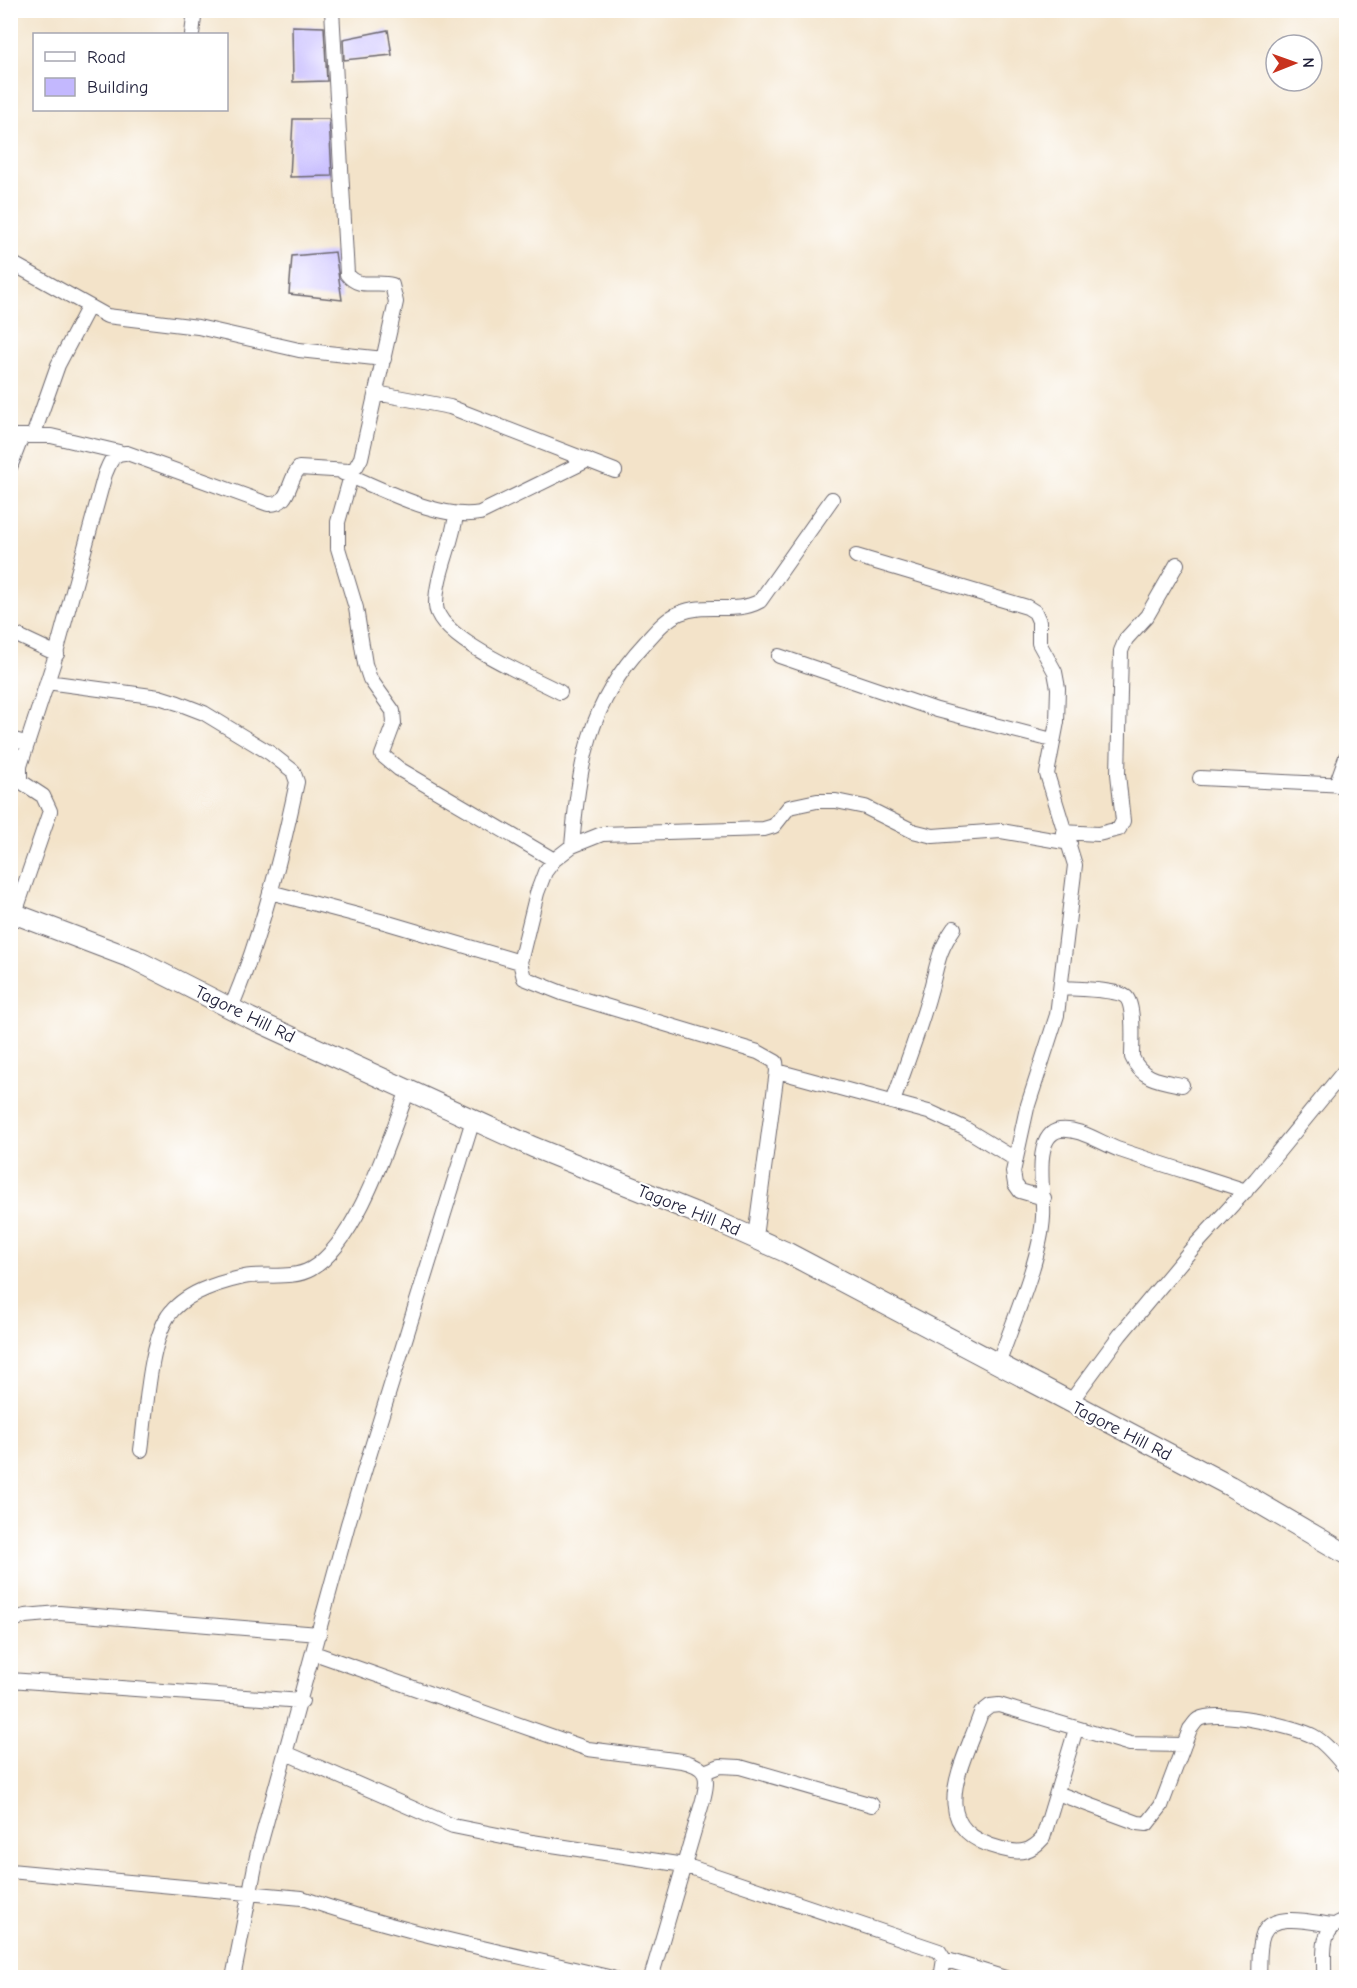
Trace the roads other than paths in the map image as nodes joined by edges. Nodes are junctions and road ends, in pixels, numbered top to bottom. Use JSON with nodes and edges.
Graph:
{"nodes":[{"id":1,"x":195,"y":10,"type":"edge"},
{"id":2,"x":332,"y":10,"type":"edge"},
{"id":3,"x":192,"y":33,"type":"edge"},
{"id":4,"x":10,"y":262,"type":"edge"},
{"id":5,"x":88,"y":306,"type":"junction"},
{"id":6,"x":384,"y":359,"type":"junction"},
{"id":7,"x":376,"y":393,"type":"junction"},
{"id":8,"x":22,"y":436,"type":"edge"},
{"id":9,"x":120,"y":452,"type":"junction"},
{"id":10,"x":588,"y":460,"type":"junction"},
{"id":11,"x":10,"y":466,"type":"edge"},
{"id":12,"x":615,"y":471,"type":"dead end"},
{"id":13,"x":345,"y":473,"type":"junction"},
{"id":14,"x":832,"y":499,"type":"dead end"},
{"id":15,"x":456,"y":515,"type":"junction"},
{"id":16,"x":856,"y":556,"type":"dead end"},
{"id":17,"x":1177,"y":564,"type":"dead end"},
{"id":18,"x":10,"y":632,"type":"edge"},
{"id":19,"x":57,"y":654,"type":"junction"},
{"id":20,"x":779,"y":656,"type":"dead end"},
{"id":21,"x":47,"y":682,"type":"junction"},
{"id":22,"x":560,"y":692,"type":"dead end"},
{"id":23,"x":10,"y":739,"type":"edge"},
{"id":24,"x":1052,"y":740,"type":"junction"},
{"id":25,"x":26,"y":743,"type":"junction"},
{"id":26,"x":1347,"y":757,"type":"edge"},
{"id":27,"x":1200,"y":778,"type":"dead end"},
{"id":28,"x":1341,"y":785,"type":"edge"},
{"id":29,"x":1066,"y":837,"type":"junction"},
{"id":30,"x":572,"y":846,"type":"junction"},
{"id":31,"x":554,"y":860,"type":"junction"},
{"id":32,"x":270,"y":892,"type":"junction"},
{"id":33,"x":13,"y":913,"type":"edge"},
{"id":34,"x":954,"y":928,"type":"dead end"},
{"id":35,"x":520,"y":962,"type":"junction"},
{"id":36,"x":1062,"y":988,"type":"junction"},
{"id":37,"x":231,"y":1008,"type":"junction"},
{"id":38,"x":1347,"y":1069,"type":"edge"},
{"id":39,"x":777,"y":1071,"type":"junction"},
{"id":40,"x":1182,"y":1085,"type":"dead end"},
{"id":41,"x":408,"y":1090,"type":"junction"},
{"id":42,"x":893,"y":1102,"type":"junction"},
{"id":43,"x":472,"y":1120,"type":"junction"},
{"id":44,"x":1015,"y":1159,"type":"junction"},
{"id":45,"x":1245,"y":1191,"type":"junction"},
{"id":46,"x":1044,"y":1198,"type":"junction"},
{"id":47,"x":755,"y":1237,"type":"junction"},
{"id":48,"x":998,"y":1365,"type":"junction"},
{"id":49,"x":1069,"y":1404,"type":"junction"},
{"id":50,"x":141,"y":1450,"type":"dead end"},
{"id":51,"x":1347,"y":1554,"type":"edge"},
{"id":52,"x":10,"y":1621,"type":"edge"},
{"id":53,"x":319,"y":1634,"type":"junction"},
{"id":54,"x":314,"y":1653,"type":"junction"},
{"id":55,"x":10,"y":1680,"type":"edge"},
{"id":56,"x":302,"y":1701,"type":"junction"},
{"id":57,"x":1076,"y":1729,"type":"junction"},
{"id":58,"x":1184,"y":1745,"type":"junction"},
{"id":59,"x":286,"y":1753,"type":"junction"},
{"id":60,"x":1347,"y":1768,"type":"edge"},
{"id":61,"x":704,"y":1772,"type":"junction"},
{"id":62,"x":1057,"y":1793,"type":"junction"},
{"id":63,"x":872,"y":1805,"type":"dead end"},
{"id":64,"x":684,"y":1865,"type":"junction"},
{"id":65,"x":10,"y":1871,"type":"edge"},
{"id":66,"x":248,"y":1894,"type":"junction"},
{"id":67,"x":1340,"y":1922,"type":"edge"},
{"id":68,"x":944,"y":1959,"type":"junction"},
{"id":69,"x":233,"y":1977,"type":"edge"},
{"id":70,"x":612,"y":1977,"type":"edge"},
{"id":71,"x":651,"y":1977,"type":"edge"},
{"id":72,"x":941,"y":1977,"type":"edge"},
{"id":73,"x":1005,"y":1977,"type":"edge"},
{"id":74,"x":1259,"y":1977,"type":"edge"},
{"id":75,"x":1324,"y":1977,"type":"edge"}],
"edges":[{"from":1,"to":3,"type":"street"},
{"from":2,"to":6,"type":"street"},
{"from":4,"to":5,"type":"street"},
{"from":5,"to":6,"type":"street"},
{"from":5,"to":8,"type":"street"},
{"from":6,"to":7,"type":"street"},
{"from":7,"to":10,"type":"street"},
{"from":7,"to":13,"type":"street"},
{"from":8,"to":9,"type":"street"},
{"from":8,"to":11,"type":"street"},
{"from":9,"to":13,"type":"street"},
{"from":9,"to":19,"type":"street"},
{"from":10,"to":12,"type":"street"},
{"from":10,"to":15,"type":"street"},
{"from":13,"to":15,"type":"street"},
{"from":13,"to":31,"type":"street"},
{"from":14,"to":30,"type":"street"},
{"from":15,"to":22,"type":"street"},
{"from":16,"to":24,"type":"street"},
{"from":17,"to":29,"type":"street"},
{"from":18,"to":19,"type":"street"},
{"from":19,"to":21,"type":"street"},
{"from":20,"to":24,"type":"street"},
{"from":21,"to":25,"type":"street"},
{"from":21,"to":32,"type":"street"},
{"from":23,"to":25,"type":"street"},
{"from":24,"to":29,"type":"street"},
{"from":25,"to":33,"type":"street"},
{"from":26,"to":28,"type":"street"},
{"from":27,"to":28,"type":"street"},
{"from":29,"to":30,"type":"street"},
{"from":29,"to":36,"type":"street"},
{"from":30,"to":31,"type":"street"},
{"from":31,"to":35,"type":"street"},
{"from":32,"to":35,"type":"street"},
{"from":32,"to":37,"type":"street"},
{"from":33,"to":37,"type":"main road","name":"Tagore Hill Rd"},
{"from":34,"to":42,"type":"street"},
{"from":35,"to":39,"type":"street"},
{"from":36,"to":40,"type":"street"},
{"from":36,"to":44,"type":"street"},
{"from":37,"to":41,"type":"main road","name":"Tagore Hill Rd"},
{"from":38,"to":45,"type":"street"},
{"from":39,"to":42,"type":"street"},
{"from":39,"to":47,"type":"street"},
{"from":41,"to":43,"type":"main road","name":"Tagore Hill Rd"},
{"from":41,"to":50,"type":"street"},
{"from":42,"to":44,"type":"street"},
{"from":43,"to":47,"type":"main road","name":"Tagore Hill Rd"},
{"from":43,"to":53,"type":"street"},
{"from":44,"to":46,"type":"street"},
{"from":45,"to":46,"type":"street"},
{"from":45,"to":49,"type":"street"},
{"from":46,"to":48,"type":"street"},
{"from":47,"to":48,"type":"main road","name":"Tagore Hill Rd"},
{"from":48,"to":49,"type":"main road","name":"Tagore Hill Rd"},
{"from":49,"to":51,"type":"main road","name":"Tagore Hill Rd"},
{"from":52,"to":53,"type":"street"},
{"from":53,"to":54,"type":"street"},
{"from":54,"to":56,"type":"street"},
{"from":54,"to":61,"type":"street"},
{"from":55,"to":56,"type":"street"},
{"from":56,"to":59,"type":"street"},
{"from":57,"to":58,"type":"street"},
{"from":57,"to":62,"type":"street"},
{"from":57,"to":62,"type":"street"},
{"from":58,"to":60,"type":"street"},
{"from":58,"to":62,"type":"street"},
{"from":59,"to":64,"type":"street"},
{"from":59,"to":66,"type":"street"},
{"from":61,"to":63,"type":"street"},
{"from":61,"to":64,"type":"street"},
{"from":64,"to":68,"type":"street"},
{"from":64,"to":71,"type":"street"},
{"from":65,"to":66,"type":"street"},
{"from":66,"to":69,"type":"street"},
{"from":66,"to":70,"type":"street"},
{"from":67,"to":74,"type":"street"},
{"from":67,"to":75,"type":"street"},
{"from":68,"to":72,"type":"street"},
{"from":68,"to":73,"type":"street"}]}
